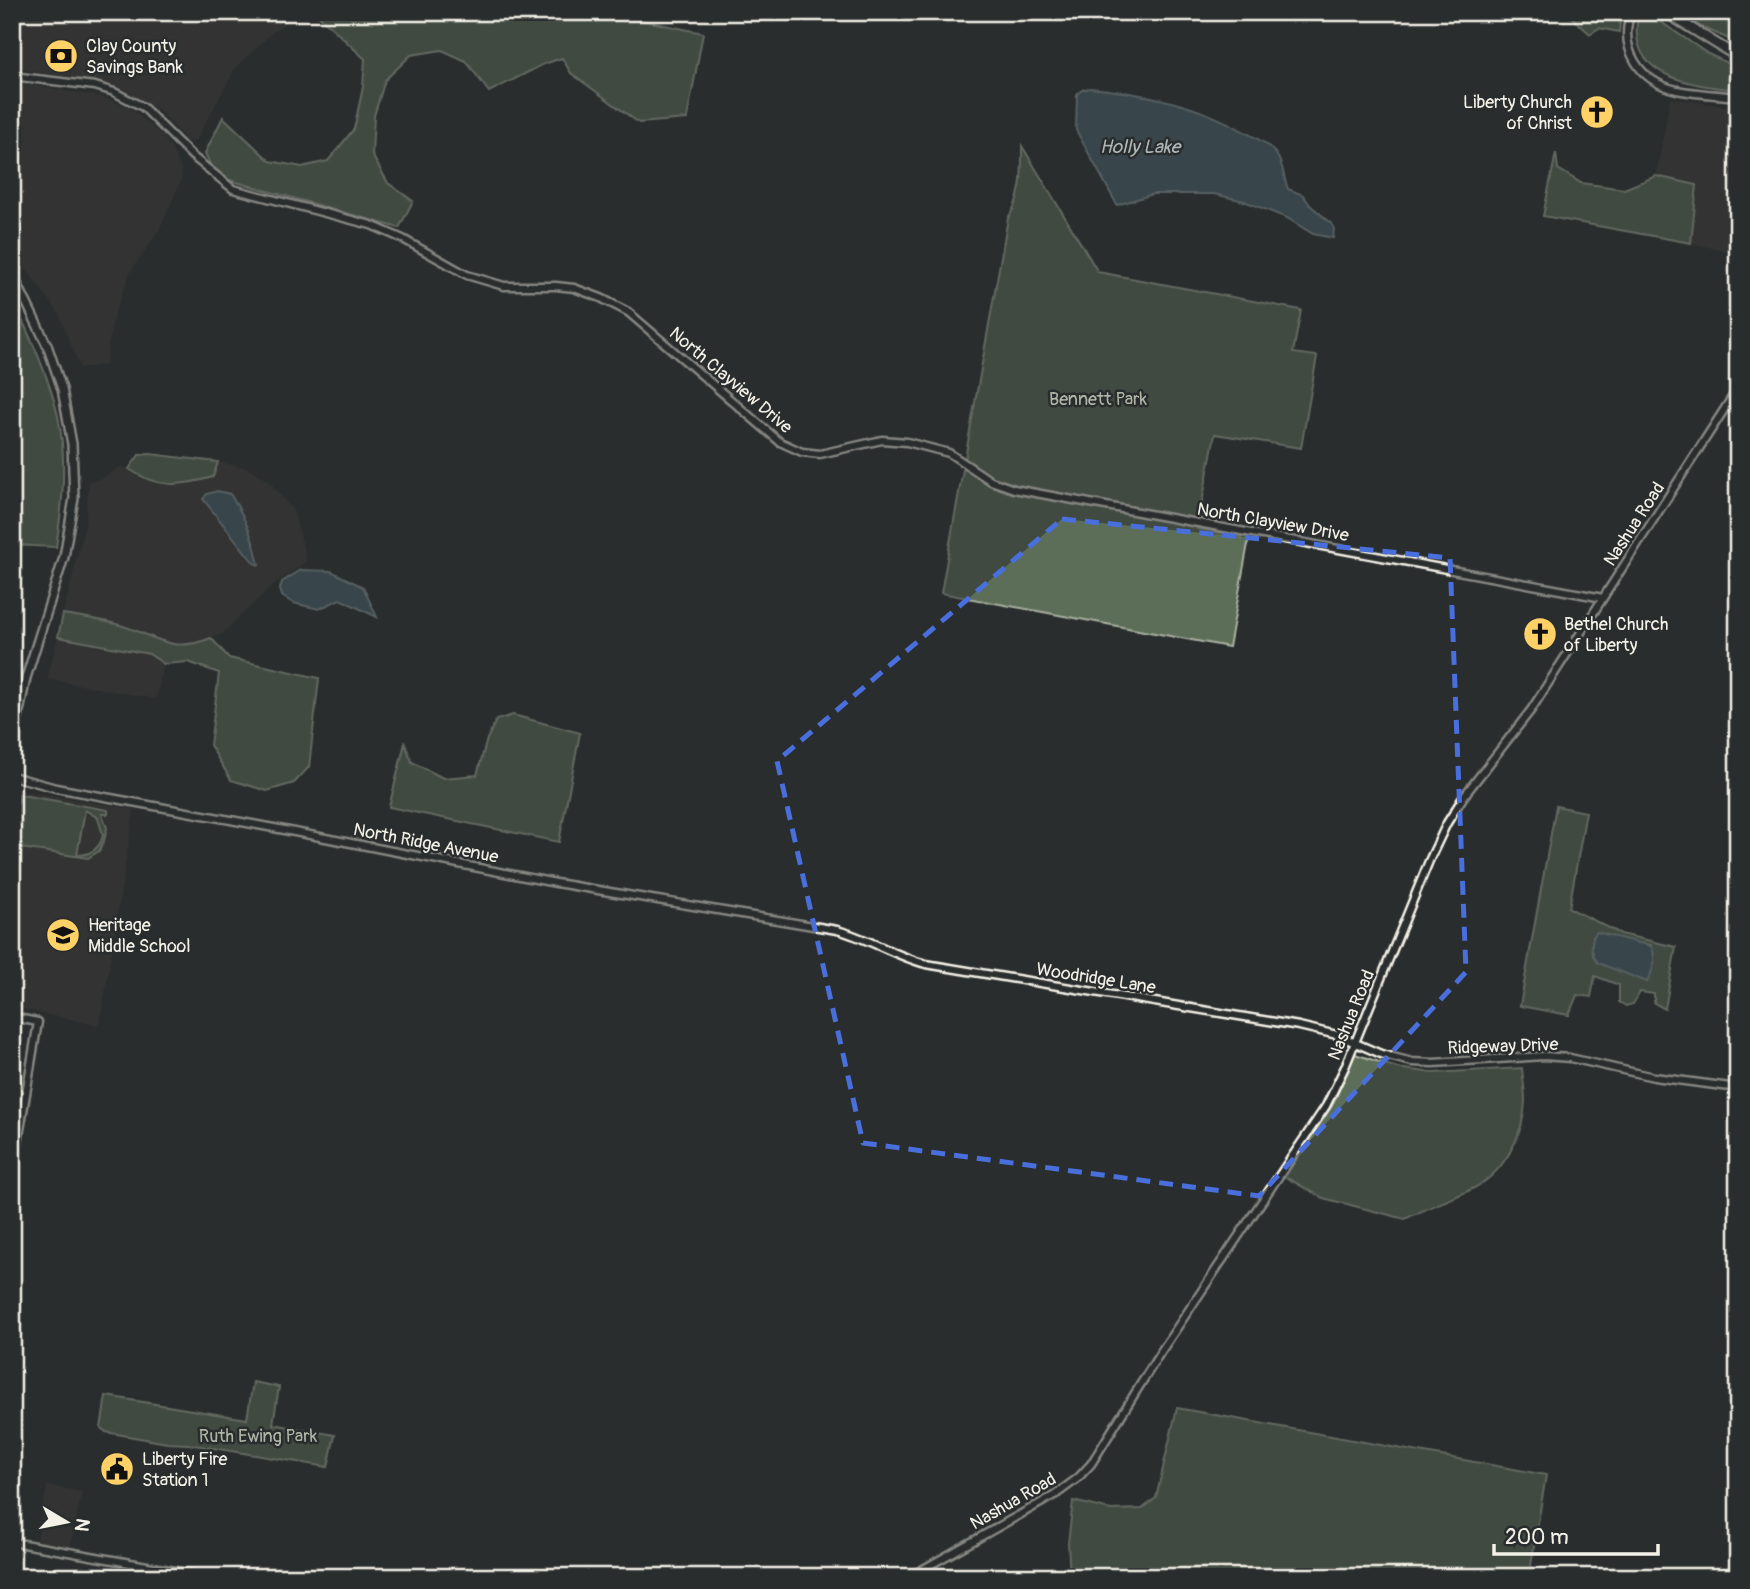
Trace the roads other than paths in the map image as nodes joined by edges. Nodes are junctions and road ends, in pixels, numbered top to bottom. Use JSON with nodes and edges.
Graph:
{"nodes":[{"id":1,"x":1631,"y":12,"type":"edge"},
{"id":2,"x":1665,"y":12,"type":"edge"},
{"id":3,"x":1724,"y":50,"type":"junction"},
{"id":4,"x":1738,"y":50,"type":"edge"},
{"id":5,"x":1738,"y":57,"type":"edge"},
{"id":6,"x":12,"y":76,"type":"edge"},
{"id":7,"x":1738,"y":97,"type":"edge"},
{"id":8,"x":12,"y":273,"type":"edge"},
{"id":9,"x":1738,"y":388,"type":"edge"},
{"id":10,"x":1603,"y":598,"type":"junction"},
{"id":11,"x":12,"y":746,"type":"edge"},
{"id":12,"x":12,"y":776,"type":"edge"},
{"id":13,"x":837,"y":930,"type":"joint"},
{"id":14,"x":12,"y":1017,"type":"edge"},
{"id":15,"x":1354,"y":1042,"type":"junction"},
{"id":16,"x":1738,"y":1088,"type":"edge"},
{"id":17,"x":12,"y":1178,"type":"edge"},
{"id":18,"x":12,"y":1542,"type":"edge"},
{"id":19,"x":209,"y":1577,"type":"edge"},
{"id":20,"x":909,"y":1577,"type":"edge"}],
"edges":[{"from":1,"to":7,"type":"street"},
{"from":2,"to":3,"type":"main road"},
{"from":3,"to":4,"type":"main road"},
{"from":3,"to":5,"type":"main road"},
{"from":6,"to":10,"type":"street","name":"North Clayview Drive"},
{"from":8,"to":11,"type":"main road"},
{"from":9,"to":10,"type":"street","name":"Nashua Road"},
{"from":10,"to":15,"type":"street","name":"Nashua Road"},
{"from":12,"to":13,"type":"street","name":"North Ridge Avenue"},
{"from":13,"to":15,"type":"street","name":"Woodridge Lane"},
{"from":14,"to":17,"type":"street"},
{"from":15,"to":16,"type":"street","name":"Ridgeway Drive"},
{"from":15,"to":20,"type":"street","name":"Nashua Road"},
{"from":18,"to":19,"type":"street"}]}
